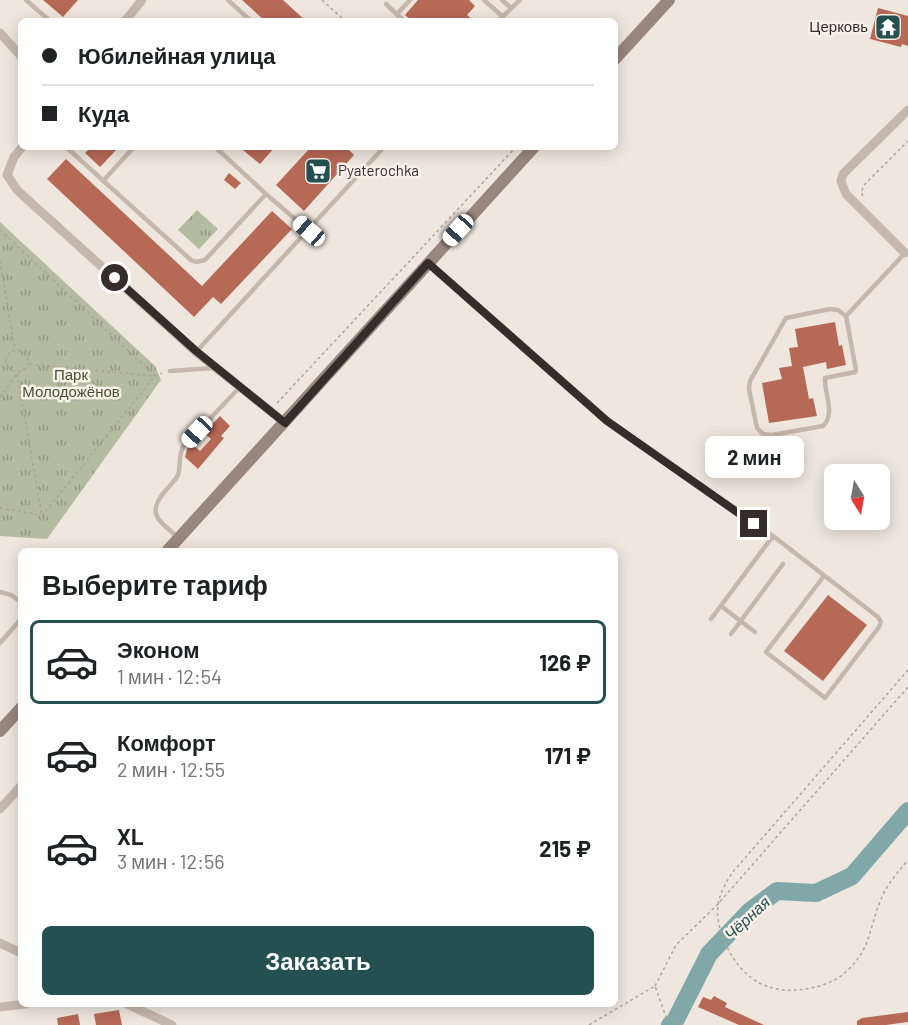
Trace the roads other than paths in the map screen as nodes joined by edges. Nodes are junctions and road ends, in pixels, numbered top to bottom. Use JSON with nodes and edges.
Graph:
{"nodes":[{"id":1,"x":142,"y":0,"type":"edge"},
{"id":2,"x":228,"y":0,"type":"edge"},
{"id":3,"x":410,"y":0,"type":"edge"},
{"id":4,"x":484,"y":0,"type":"edge"},
{"id":5,"x":502,"y":0,"type":"edge"},
{"id":6,"x":520,"y":0,"type":"edge"},
{"id":7,"x":669,"y":0,"type":"edge"},
{"id":8,"x":29,"y":1,"type":"edge"},
{"id":9,"x":386,"y":4,"type":"dead end"},
{"id":10,"x":510,"y":8,"type":"junction"},
{"id":11,"x":397,"y":14,"type":"junction"},
{"id":12,"x":502,"y":16,"type":"joint"},
{"id":13,"x":47,"y":18,"type":"edge"},
{"id":14,"x":127,"y":18,"type":"edge"},
{"id":15,"x":248,"y":18,"type":"edge"},
{"id":16,"x":402,"y":18,"type":"edge"},
{"id":17,"x":0,"y":33,"type":"edge"},
{"id":18,"x":18,"y":53,"type":"edge"},
{"id":19,"x":618,"y":56,"type":"edge"},
{"id":20,"x":908,"y":110,"type":"edge"},
{"id":21,"x":20,"y":150,"type":"edge"},
{"id":22,"x":69,"y":150,"type":"edge"},
{"id":23,"x":131,"y":150,"type":"edge"},
{"id":24,"x":218,"y":150,"type":"edge"},
{"id":25,"x":381,"y":150,"type":"edge"},
{"id":26,"x":531,"y":150,"type":"edge"},
{"id":27,"x":2,"y":176,"type":"edge"},
{"id":28,"x":103,"y":181,"type":"junction"},
{"id":29,"x":266,"y":194,"type":"junction"},
{"id":30,"x":309,"y":231,"type":"junction"},
{"id":31,"x":906,"y":251,"type":"edge"},
{"id":32,"x":428,"y":263,"type":"junction"},
{"id":33,"x":846,"y":316,"type":"junction"},
{"id":34,"x":196,"y":351,"type":"junction"},
{"id":35,"x":216,"y":368,"type":"junction"},
{"id":36,"x":170,"y":371,"type":"road end"},
{"id":37,"x":240,"y":387,"type":"junction"},
{"id":38,"x":285,"y":423,"type":"junction"},
{"id":39,"x":773,"y":536,"type":"junction"},
{"id":40,"x":179,"y":538,"type":"junction"},
{"id":41,"x":170,"y":548,"type":"edge"},
{"id":42,"x":783,"y":564,"type":"dead end"},
{"id":43,"x":824,"y":576,"type":"junction"},
{"id":44,"x":0,"y":592,"type":"edge"},
{"id":45,"x":18,"y":600,"type":"edge"},
{"id":46,"x":721,"y":606,"type":"junction"},
{"id":47,"x":711,"y":620,"type":"dead end"},
{"id":48,"x":741,"y":621,"type":"junction"},
{"id":49,"x":18,"y":622,"type":"edge"},
{"id":50,"x":755,"y":632,"type":"dead end"},
{"id":51,"x":731,"y":634,"type":"dead end"},
{"id":52,"x":0,"y":643,"type":"edge"},
{"id":53,"x":766,"y":652,"type":"junction"},
{"id":54,"x":762,"y":658,"type":"dead end"},
{"id":55,"x":825,"y":698,"type":"junction"},
{"id":56,"x":821,"y":703,"type":"dead end"},
{"id":57,"x":18,"y":711,"type":"edge"},
{"id":58,"x":0,"y":731,"type":"edge"},
{"id":59,"x":18,"y":789,"type":"edge"},
{"id":60,"x":0,"y":808,"type":"edge"},
{"id":61,"x":0,"y":943,"type":"edge"},
{"id":62,"x":18,"y":952,"type":"edge"},
{"id":63,"x":18,"y":1005,"type":"edge"},
{"id":64,"x":0,"y":1007,"type":"edge"},
{"id":65,"x":133,"y":1007,"type":"edge"},
{"id":66,"x":172,"y":1025,"type":"edge"}],
"edges":[{"from":1,"to":14,"type":"street"},
{"from":2,"to":15,"type":"lane"},
{"from":3,"to":11,"type":"lane"},
{"from":4,"to":12,"type":"lane"},
{"from":5,"to":10,"type":"lane"},
{"from":6,"to":10,"type":"lane"},
{"from":7,"to":19,"type":"main road"},
{"from":8,"to":13,"type":"lane"},
{"from":9,"to":11,"type":"lane"},
{"from":10,"to":12,"type":"lane"},
{"from":11,"to":16,"type":"lane"},
{"from":17,"to":18,"type":"street"},
{"from":20,"to":31,"type":"street"},
{"from":21,"to":27,"type":"street"},
{"from":22,"to":28,"type":"lane"},
{"from":23,"to":28,"type":"lane"},
{"from":24,"to":29,"type":"lane"},
{"from":25,"to":30,"type":"lane"},
{"from":26,"to":32,"type":"main road"},
{"from":27,"to":34,"type":"street"},
{"from":28,"to":29,"type":"lane"},
{"from":29,"to":30,"type":"lane"},
{"from":30,"to":34,"type":"lane"},
{"from":31,"to":33,"type":"lane"},
{"from":32,"to":38,"type":"main road"},
{"from":32,"to":39,"type":"lane"},
{"from":33,"to":33,"type":"lane"},
{"from":34,"to":35,"type":"street"},
{"from":35,"to":36,"type":"lane"},
{"from":35,"to":37,"type":"street"},
{"from":37,"to":38,"type":"street"},
{"from":37,"to":40,"type":"lane"},
{"from":38,"to":40,"type":"main road"},
{"from":39,"to":43,"type":"lane"},
{"from":39,"to":46,"type":"lane"},
{"from":40,"to":41,"type":"main road"},
{"from":42,"to":48,"type":"lane"},
{"from":43,"to":53,"type":"lane"},
{"from":43,"to":55,"type":"lane"},
{"from":44,"to":45,"type":"lane"},
{"from":46,"to":47,"type":"lane"},
{"from":46,"to":48,"type":"lane"},
{"from":48,"to":50,"type":"lane"},
{"from":48,"to":51,"type":"lane"},
{"from":49,"to":52,"type":"lane"},
{"from":53,"to":54,"type":"lane"},
{"from":53,"to":55,"type":"lane"},
{"from":55,"to":56,"type":"lane"},
{"from":57,"to":58,"type":"main road"},
{"from":59,"to":60,"type":"street"},
{"from":61,"to":62,"type":"street"},
{"from":63,"to":64,"type":"street"},
{"from":65,"to":66,"type":"street"}]}
